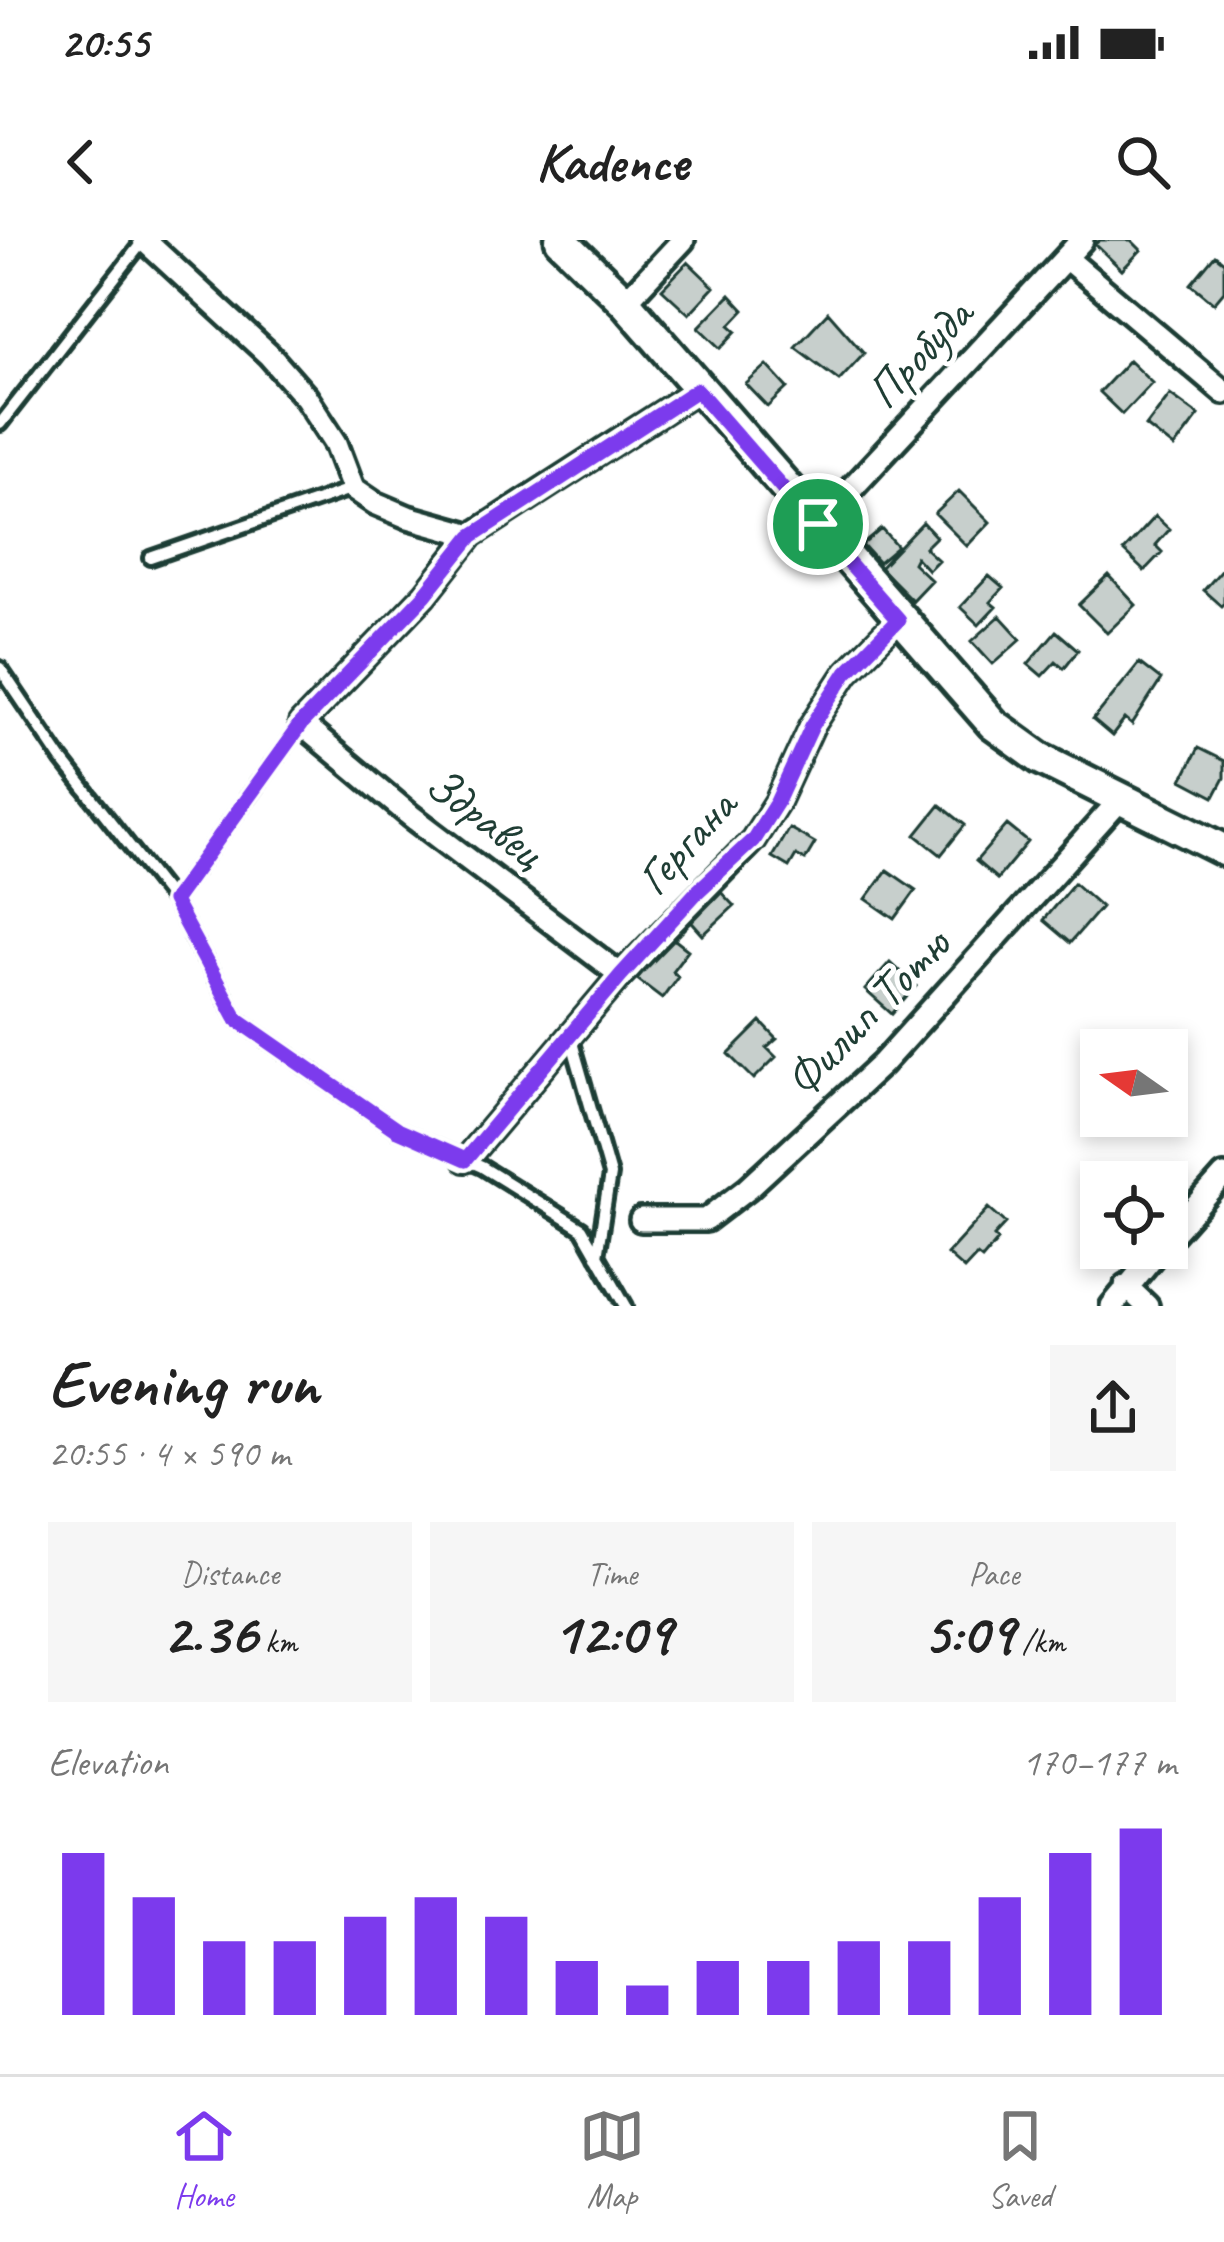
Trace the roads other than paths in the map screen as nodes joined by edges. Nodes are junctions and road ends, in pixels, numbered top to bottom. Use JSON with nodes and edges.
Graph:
{"nodes":[{"id":1,"x":144,"y":240,"type":"edge"},
{"id":2,"x":561,"y":240,"type":"edge"},
{"id":3,"x":683,"y":240,"type":"edge"},
{"id":4,"x":1082,"y":240,"type":"edge"},
{"id":5,"x":1066,"y":258,"type":"junction"},
{"id":6,"x":625,"y":302,"type":"junction"},
{"id":7,"x":697,"y":390,"type":"junction"},
{"id":8,"x":1224,"y":392,"type":"edge"},
{"id":9,"x":0,"y":424,"type":"edge"},
{"id":10,"x":353,"y":488,"type":"junction"},
{"id":11,"x":818,"y":524,"type":"junction"},
{"id":12,"x":472,"y":536,"type":"junction"},
{"id":13,"x":151,"y":558,"type":"dead end"},
{"id":14,"x":898,"y":620,"type":"junction"},
{"id":15,"x":0,"y":668,"type":"edge"},
{"id":16,"x":301,"y":724,"type":"junction"},
{"id":17,"x":1120,"y":800,"type":"junction"},
{"id":18,"x":1224,"y":850,"type":"edge"},
{"id":19,"x":173,"y":901,"type":"junction"},
{"id":20,"x":621,"y":975,"type":"junction"},
{"id":21,"x":570,"y":1036,"type":"junction"},
{"id":22,"x":465,"y":1160,"type":"junction"},
{"id":23,"x":1224,"y":1176,"type":"edge"},
{"id":24,"x":1188,"y":1216,"type":"edge"},
{"id":25,"x":641,"y":1220,"type":"dead end"},
{"id":26,"x":597,"y":1256,"type":"junction"},
{"id":27,"x":1141,"y":1269,"type":"edge"},
{"id":28,"x":1126,"y":1286,"type":"junction"},
{"id":29,"x":626,"y":1306,"type":"edge"},
{"id":30,"x":1112,"y":1306,"type":"edge"},
{"id":31,"x":1147,"y":1306,"type":"edge"}],
"edges":[{"from":1,"to":9,"type":"lane"},
{"from":1,"to":10,"type":"street"},
{"from":2,"to":6,"type":"street"},
{"from":3,"to":6,"type":"street"},
{"from":4,"to":5,"type":"street","name":"Пробуда"},
{"from":5,"to":8,"type":"street"},
{"from":5,"to":11,"type":"street","name":"Пробуда"},
{"from":6,"to":7,"type":"street"},
{"from":7,"to":11,"type":"street"},
{"from":7,"to":12,"type":"street"},
{"from":10,"to":12,"type":"street"},
{"from":10,"to":13,"type":"lane"},
{"from":11,"to":14,"type":"street"},
{"from":12,"to":16,"type":"street"},
{"from":14,"to":17,"type":"street"},
{"from":14,"to":20,"type":"street","name":"Гергана"},
{"from":15,"to":19,"type":"lane"},
{"from":16,"to":19,"type":"lane"},
{"from":16,"to":20,"type":"street","name":"Здравец"},
{"from":17,"to":18,"type":"street"},
{"from":17,"to":25,"type":"street","name":"Филип Тотю"},
{"from":19,"to":22,"type":"lane"},
{"from":20,"to":21,"type":"street","name":"Гергана"},
{"from":21,"to":22,"type":"street","name":"Гергана"},
{"from":21,"to":26,"type":"lane"},
{"from":22,"to":26,"type":"lane"},
{"from":23,"to":24,"type":"street"},
{"from":26,"to":29,"type":"lane"},
{"from":27,"to":28,"type":"street"},
{"from":28,"to":30,"type":"street"},
{"from":28,"to":31,"type":"street"}]}
